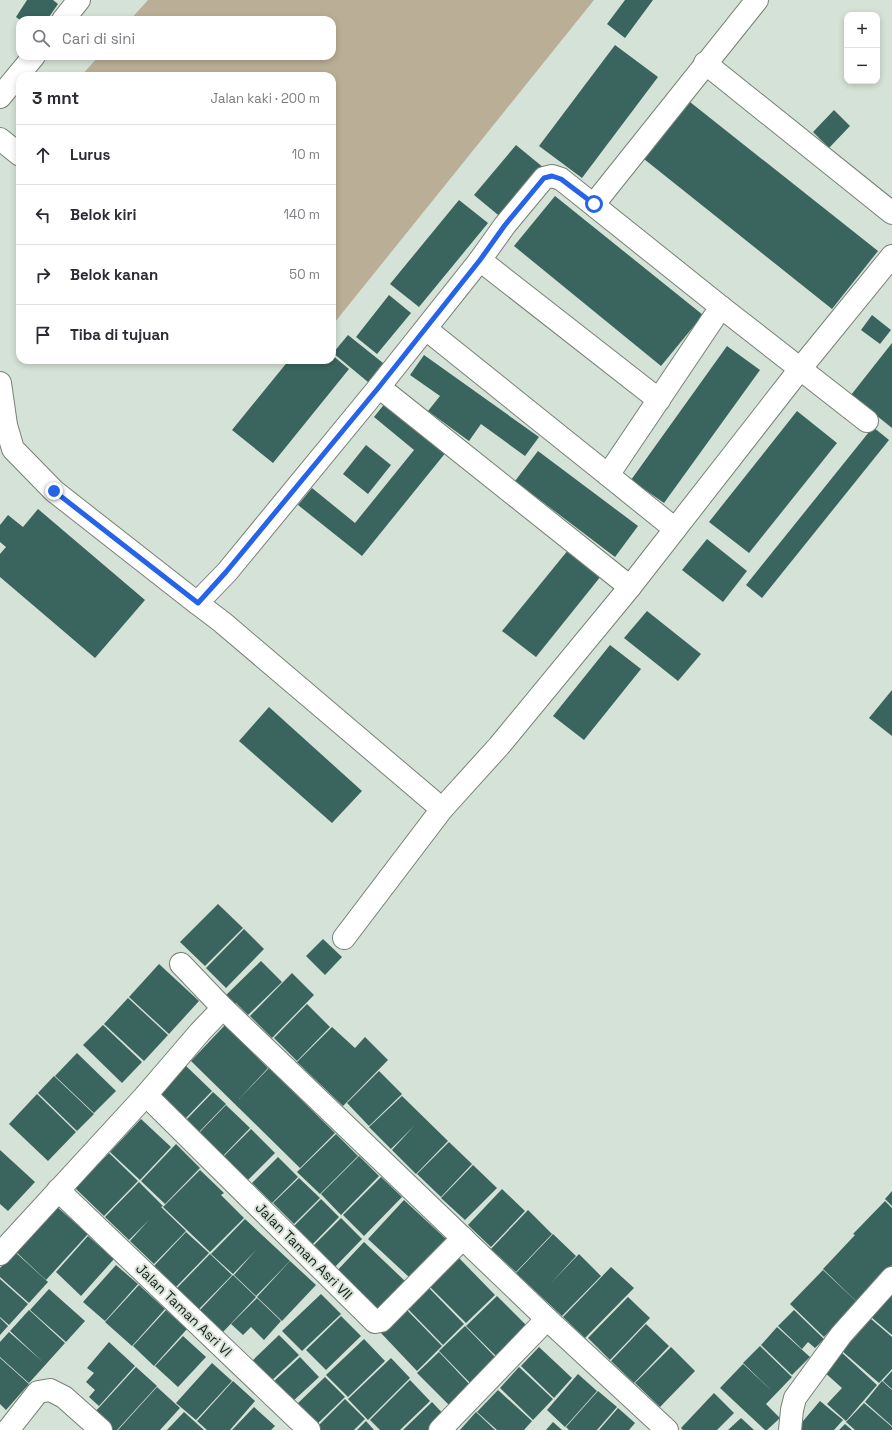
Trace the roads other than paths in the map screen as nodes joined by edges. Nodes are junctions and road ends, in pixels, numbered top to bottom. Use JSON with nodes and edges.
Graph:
{"nodes":[{"id":1,"x":79,"y":0,"type":"edge"},
{"id":2,"x":757,"y":0,"type":"edge"},
{"id":3,"x":66,"y":16,"type":"edge"},
{"id":4,"x":31,"y":60,"type":"edge"},
{"id":5,"x":705,"y":63,"type":"junction"},
{"id":6,"x":21,"y":72,"type":"edge"},
{"id":7,"x":16,"y":78,"type":"edge"},
{"id":8,"x":0,"y":97,"type":"edge"},
{"id":9,"x":0,"y":139,"type":"edge"},
{"id":10,"x":16,"y":152,"type":"edge"},
{"id":11,"x":594,"y":204,"type":"junction"},
{"id":12,"x":892,"y":213,"type":"edge"},
{"id":13,"x":892,"y":256,"type":"edge"},
{"id":14,"x":480,"y":260,"type":"junction"},
{"id":15,"x":721,"y":307,"type":"junction"},
{"id":16,"x":426,"y":329,"type":"junction"},
{"id":17,"x":800,"y":369,"type":"junction"},
{"id":18,"x":0,"y":383,"type":"edge"},
{"id":19,"x":379,"y":387,"type":"junction"},
{"id":20,"x":659,"y":400,"type":"junction"},
{"id":21,"x":867,"y":421,"type":"dead end"},
{"id":22,"x":608,"y":475,"type":"junction"},
{"id":23,"x":675,"y":529,"type":"junction"},
{"id":24,"x":630,"y":588,"type":"junction"},
{"id":25,"x":198,"y":603,"type":"junction"},
{"id":26,"x":442,"y":809,"type":"junction"},
{"id":27,"x":344,"y":938,"type":"dead end"},
{"id":28,"x":181,"y":964,"type":"dead end"},
{"id":29,"x":223,"y":1008,"type":"junction"},
{"id":30,"x":146,"y":1095,"type":"junction"},
{"id":31,"x":58,"y":1190,"type":"junction"},
{"id":32,"x":463,"y":1238,"type":"junction"},
{"id":33,"x":0,"y":1254,"type":"edge"},
{"id":34,"x":892,"y":1278,"type":"edge"},
{"id":35,"x":547,"y":1319,"type":"junction"},
{"id":36,"x":8,"y":1430,"type":"edge"},
{"id":37,"x":101,"y":1430,"type":"edge"},
{"id":38,"x":309,"y":1430,"type":"edge"},
{"id":39,"x":440,"y":1430,"type":"edge"},
{"id":40,"x":667,"y":1430,"type":"edge"},
{"id":41,"x":790,"y":1430,"type":"edge"}],
"edges":[{"from":1,"to":3,"type":"street"},
{"from":2,"to":5,"type":"street"},
{"from":4,"to":6,"type":"street"},
{"from":5,"to":11,"type":"street"},
{"from":5,"to":12,"type":"street"},
{"from":7,"to":8,"type":"street"},
{"from":9,"to":10,"type":"street"},
{"from":11,"to":14,"type":"street"},
{"from":11,"to":15,"type":"street"},
{"from":13,"to":17,"type":"street"},
{"from":14,"to":16,"type":"street"},
{"from":14,"to":20,"type":"street"},
{"from":15,"to":17,"type":"street"},
{"from":15,"to":20,"type":"street"},
{"from":16,"to":19,"type":"street"},
{"from":16,"to":22,"type":"street"},
{"from":17,"to":21,"type":"street"},
{"from":17,"to":23,"type":"street"},
{"from":18,"to":25,"type":"street"},
{"from":19,"to":24,"type":"street"},
{"from":19,"to":25,"type":"street"},
{"from":20,"to":22,"type":"street"},
{"from":22,"to":23,"type":"street"},
{"from":23,"to":24,"type":"street"},
{"from":24,"to":26,"type":"street"},
{"from":25,"to":26,"type":"street"},
{"from":26,"to":27,"type":"street"},
{"from":28,"to":29,"type":"street"},
{"from":29,"to":30,"type":"street"},
{"from":29,"to":32,"type":"street"},
{"from":30,"to":31,"type":"street"},
{"from":30,"to":32,"type":"street","name":"Jalan Taman Asri VII"},
{"from":31,"to":33,"type":"street"},
{"from":31,"to":38,"type":"street","name":"Jalan Taman Asri VI"},
{"from":32,"to":35,"type":"street"},
{"from":34,"to":41,"type":"street"},
{"from":35,"to":39,"type":"street"},
{"from":35,"to":40,"type":"street"},
{"from":36,"to":37,"type":"street"}]}
